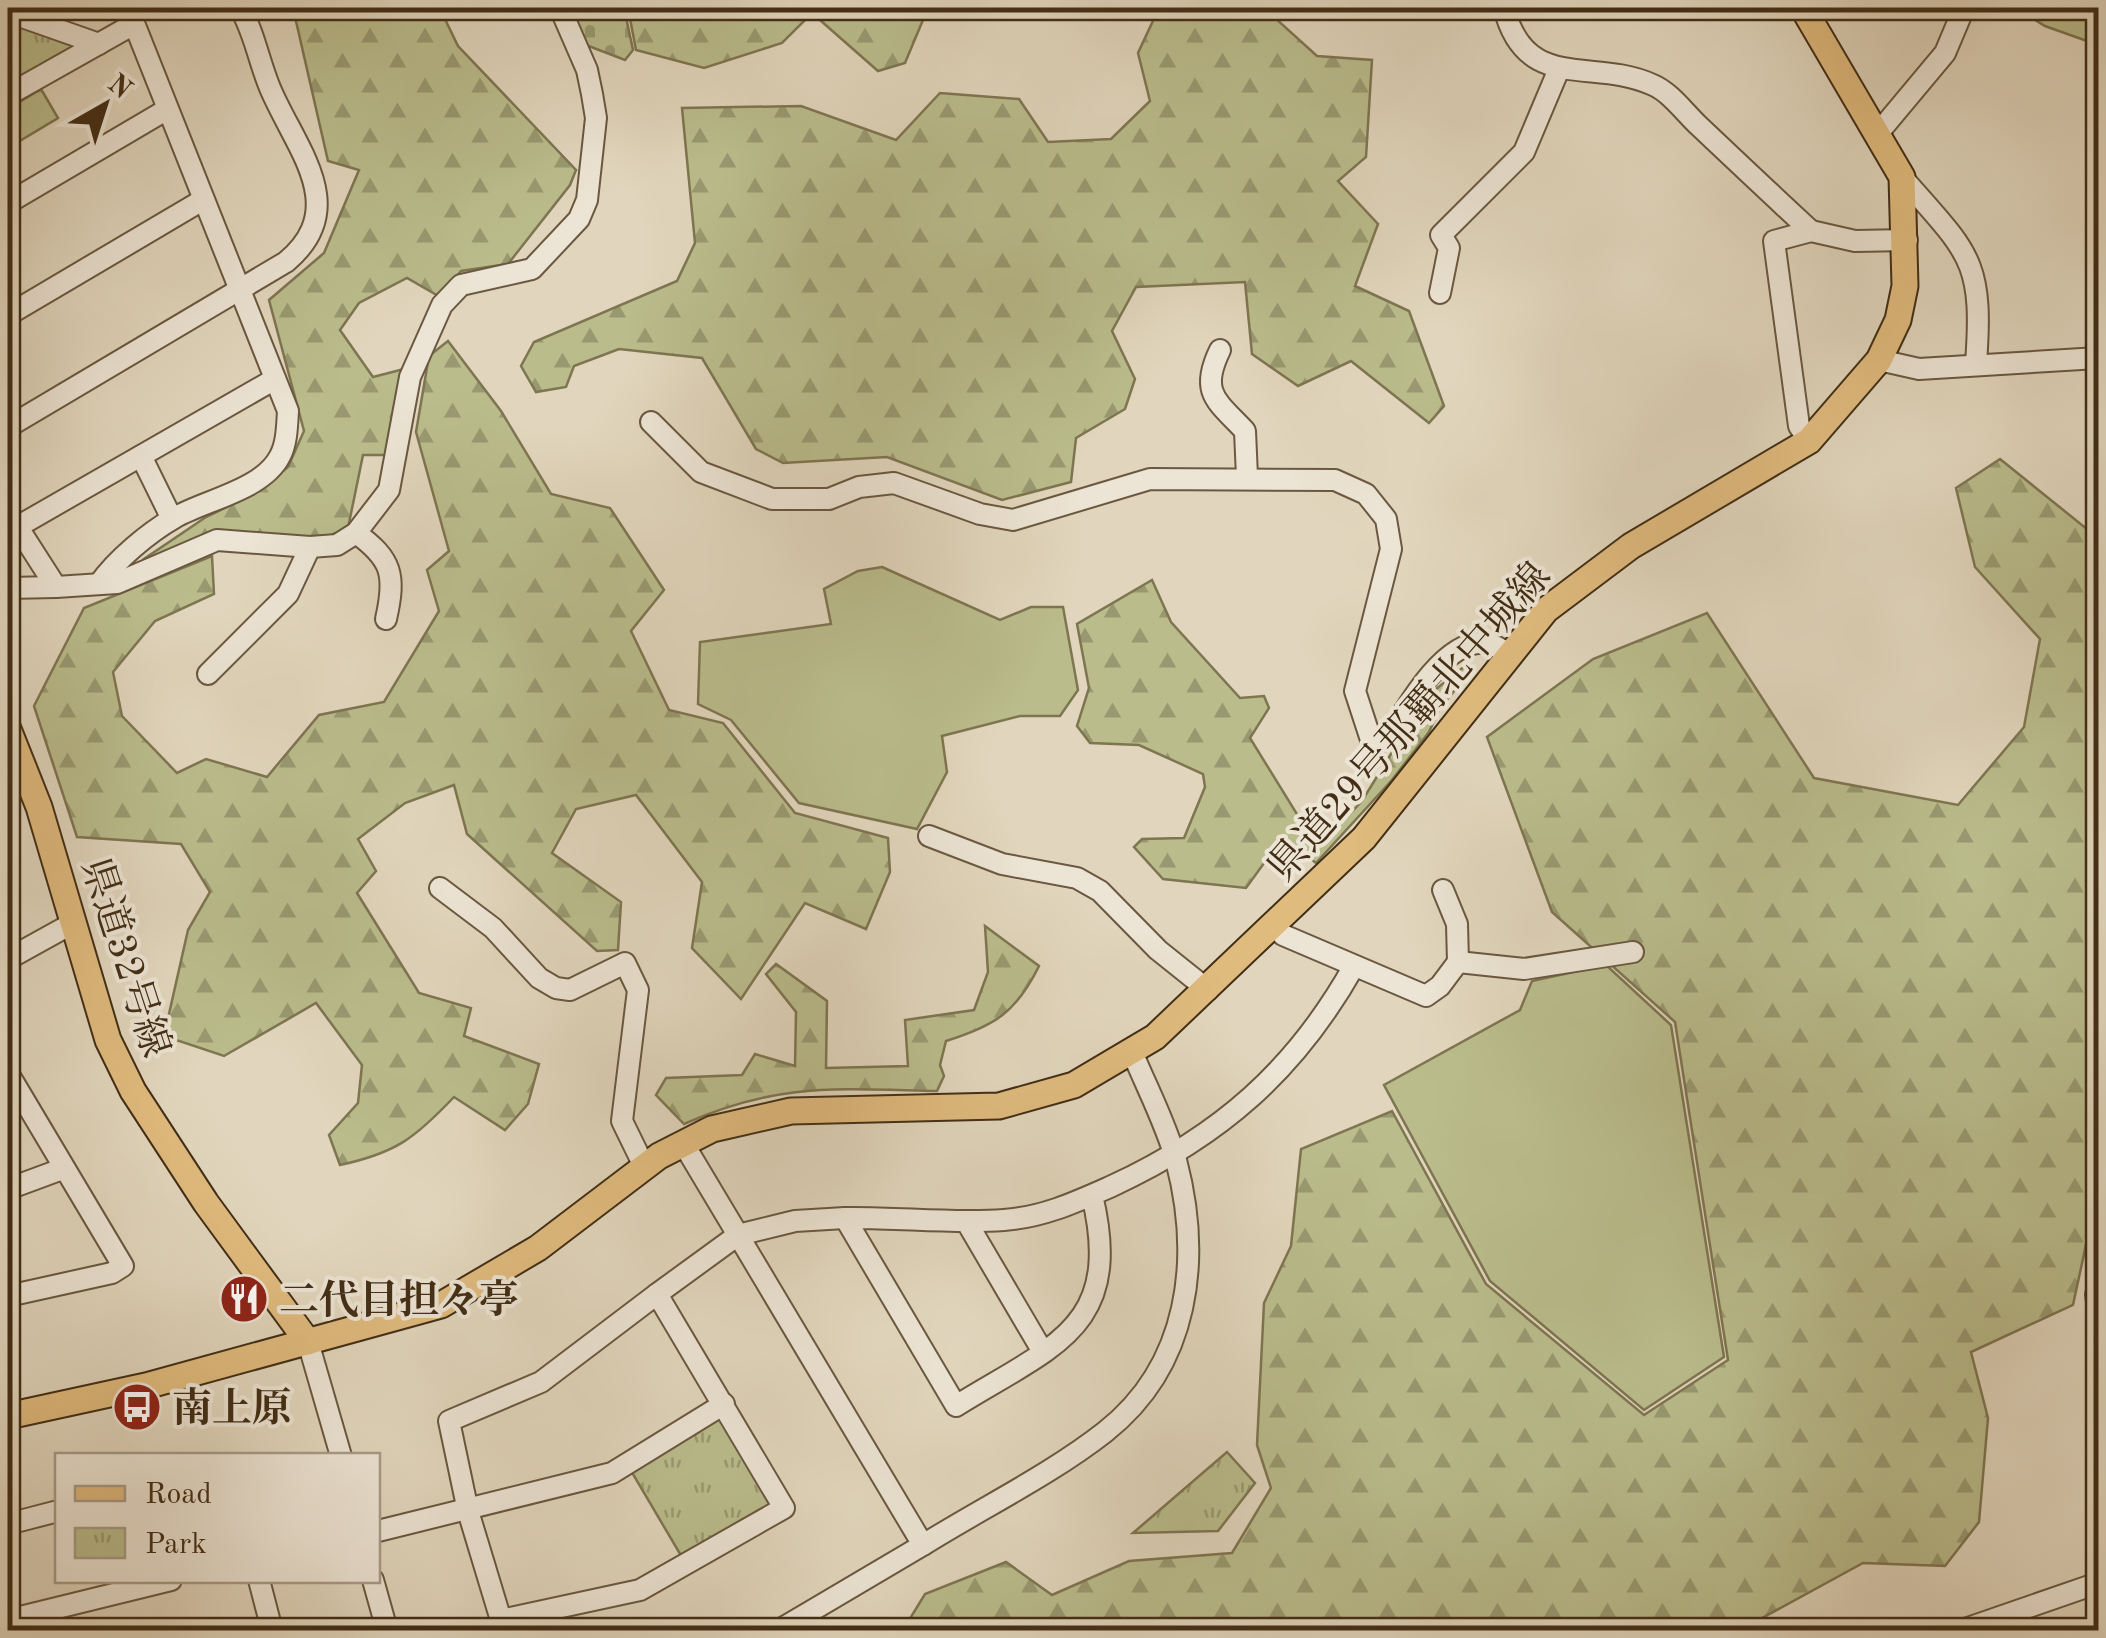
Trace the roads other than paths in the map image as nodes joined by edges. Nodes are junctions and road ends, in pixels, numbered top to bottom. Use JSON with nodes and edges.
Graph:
{"nodes":[{"id":1,"x":240,"y":8,"type":"edge"},
{"id":2,"x":560,"y":8,"type":"edge"},
{"id":3,"x":1504,"y":8,"type":"edge"},
{"id":4,"x":1804,"y":8,"type":"edge"},
{"id":5,"x":1964,"y":8,"type":"edge"},
{"id":6,"x":8,"y":12,"type":"edge"},
{"id":7,"x":131,"y":16,"type":"edge"},
{"id":8,"x":100,"y":44,"type":"junction"},
{"id":9,"x":1559,"y":69,"type":"junction"},
{"id":10,"x":8,"y":95,"type":"edge"},
{"id":11,"x":166,"y":110,"type":"junction"},
{"id":12,"x":1879,"y":132,"type":"junction"},
{"id":13,"x":1902,"y":176,"type":"junction"},
{"id":14,"x":202,"y":201,"type":"junction"},
{"id":15,"x":8,"y":203,"type":"edge"},
{"id":16,"x":1811,"y":231,"type":"junction"},
{"id":17,"x":1907,"y":240,"type":"junction"},
{"id":18,"x":240,"y":289,"type":"junction"},
{"id":19,"x":1440,"y":294,"type":"dead end"},
{"id":20,"x":8,"y":316,"type":"edge"},
{"id":21,"x":1220,"y":350,"type":"dead end"},
{"id":22,"x":2098,"y":358,"type":"edge"},
{"id":23,"x":1880,"y":360,"type":"junction"},
{"id":24,"x":1976,"y":364,"type":"junction"},
{"id":25,"x":275,"y":379,"type":"junction"},
{"id":26,"x":651,"y":422,"type":"dead end"},
{"id":27,"x":8,"y":427,"type":"edge"},
{"id":28,"x":1809,"y":442,"type":"junction"},
{"id":29,"x":141,"y":456,"type":"junction"},
{"id":30,"x":1247,"y":477,"type":"junction"},
{"id":31,"x":12,"y":519,"type":"edge"},
{"id":32,"x":172,"y":519,"type":"junction"},
{"id":33,"x":356,"y":533,"type":"junction"},
{"id":34,"x":310,"y":548,"type":"junction"},
{"id":35,"x":99,"y":584,"type":"junction"},
{"id":36,"x":56,"y":587,"type":"junction"},
{"id":37,"x":8,"y":588,"type":"edge"},
{"id":38,"x":386,"y":619,"type":"dead end"},
{"id":39,"x":1508,"y":653,"type":"junction"},
{"id":40,"x":208,"y":674,"type":"dead end"},
{"id":41,"x":8,"y":729,"type":"edge"},
{"id":42,"x":930,"y":836,"type":"dead end"},
{"id":43,"x":440,"y":888,"type":"dead end"},
{"id":44,"x":1443,"y":890,"type":"dead end"},
{"id":45,"x":72,"y":923,"type":"junction"},
{"id":46,"x":1276,"y":927,"type":"junction"},
{"id":47,"x":1632,"y":952,"type":"dead end"},
{"id":48,"x":8,"y":959,"type":"edge"},
{"id":49,"x":1458,"y":962,"type":"junction"},
{"id":50,"x":1354,"y":966,"type":"junction"},
{"id":51,"x":1208,"y":990,"type":"junction"},
{"id":52,"x":1132,"y":1054,"type":"junction"},
{"id":53,"x":8,"y":1074,"type":"edge"},
{"id":54,"x":682,"y":1142,"type":"junction"},
{"id":55,"x":1175,"y":1157,"type":"junction"},
{"id":56,"x":644,"y":1166,"type":"junction"},
{"id":57,"x":62,"y":1168,"type":"junction"},
{"id":58,"x":8,"y":1189,"type":"edge"},
{"id":59,"x":1092,"y":1195,"type":"junction"},
{"id":60,"x":845,"y":1218,"type":"junction"},
{"id":61,"x":966,"y":1220,"type":"junction"},
{"id":62,"x":738,"y":1235,"type":"junction"},
{"id":63,"x":657,"y":1294,"type":"junction"},
{"id":64,"x":8,"y":1296,"type":"edge"},
{"id":65,"x":308,"y":1342,"type":"junction"},
{"id":66,"x":1043,"y":1352,"type":"junction"},
{"id":67,"x":724,"y":1404,"type":"junction"},
{"id":68,"x":8,"y":1416,"type":"edge"},
{"id":69,"x":339,"y":1453,"type":"edge"},
{"id":70,"x":468,"y":1511,"type":"junction"},
{"id":71,"x":55,"y":1512,"type":"edge"},
{"id":72,"x":8,"y":1524,"type":"edge"},
{"id":73,"x":380,"y":1531,"type":"edge"},
{"id":74,"x":923,"y":1545,"type":"junction"},
{"id":75,"x":160,"y":1583,"type":"edge"},
{"id":76,"x":260,"y":1583,"type":"edge"},
{"id":77,"x":375,"y":1583,"type":"edge"},
{"id":78,"x":2098,"y":1583,"type":"edge"},
{"id":79,"x":8,"y":1620,"type":"edge"},
{"id":80,"x":503,"y":1625,"type":"edge"},
{"id":81,"x":272,"y":1630,"type":"edge"},
{"id":82,"x":386,"y":1630,"type":"edge"},
{"id":83,"x":779,"y":1630,"type":"edge"},
{"id":84,"x":1964,"y":1630,"type":"edge"}],
"edges":[{"from":1,"to":18,"type":"street"},
{"from":2,"to":33,"type":"street"},
{"from":3,"to":9,"type":"street"},
{"from":4,"to":12,"type":"main road","name":"県道29号那覇北中城線"},
{"from":5,"to":12,"type":"street"},
{"from":6,"to":8,"type":"street"},
{"from":7,"to":8,"type":"street"},
{"from":7,"to":11,"type":"street"},
{"from":8,"to":10,"type":"street"},
{"from":9,"to":16,"type":"street"},
{"from":9,"to":19,"type":"street"},
{"from":11,"to":14,"type":"street"},
{"from":11,"to":15,"type":"street"},
{"from":12,"to":13,"type":"main road","name":"県道29号那覇北中城線"},
{"from":13,"to":17,"type":"main road","name":"県道29号那覇北中城線"},
{"from":13,"to":24,"type":"street"},
{"from":14,"to":18,"type":"street"},
{"from":14,"to":20,"type":"street"},
{"from":16,"to":17,"type":"street"},
{"from":16,"to":28,"type":"street"},
{"from":17,"to":23,"type":"main road","name":"県道29号那覇北中城線"},
{"from":18,"to":25,"type":"street"},
{"from":18,"to":27,"type":"street"},
{"from":21,"to":30,"type":"street"},
{"from":22,"to":24,"type":"street"},
{"from":23,"to":24,"type":"street"},
{"from":23,"to":28,"type":"main road","name":"県道29号那覇北中城線"},
{"from":25,"to":29,"type":"street"},
{"from":25,"to":32,"type":"street"},
{"from":26,"to":30,"type":"street"},
{"from":28,"to":39,"type":"main road","name":"県道29号那覇北中城線"},
{"from":29,"to":31,"type":"street"},
{"from":29,"to":32,"type":"street"},
{"from":30,"to":39,"type":"street"},
{"from":31,"to":36,"type":"street"},
{"from":32,"to":35,"type":"street"},
{"from":33,"to":34,"type":"street"},
{"from":33,"to":38,"type":"street"},
{"from":34,"to":35,"type":"street"},
{"from":34,"to":40,"type":"street"},
{"from":35,"to":36,"type":"street"},
{"from":36,"to":37,"type":"street"},
{"from":39,"to":46,"type":"main road","name":"県道29号那覇北中城線"},
{"from":41,"to":45,"type":"main road","name":"県道32号線"},
{"from":42,"to":51,"type":"street"},
{"from":43,"to":56,"type":"street"},
{"from":44,"to":49,"type":"street"},
{"from":45,"to":48,"type":"street"},
{"from":45,"to":65,"type":"main road","name":"県道32号線"},
{"from":46,"to":50,"type":"street"},
{"from":46,"to":51,"type":"main road","name":"県道29号那覇北中城線"},
{"from":47,"to":49,"type":"street"},
{"from":49,"to":50,"type":"street"},
{"from":50,"to":55,"type":"street"},
{"from":51,"to":52,"type":"main road","name":"県道29号那覇北中城線"},
{"from":52,"to":54,"type":"main road","name":"県道29号那覇北中城線"},
{"from":52,"to":55,"type":"street"},
{"from":53,"to":57,"type":"street"},
{"from":54,"to":56,"type":"main road","name":"県道29号那覇北中城線"},
{"from":54,"to":62,"type":"street"},
{"from":55,"to":59,"type":"street"},
{"from":55,"to":74,"type":"street"},
{"from":56,"to":65,"type":"main road","name":"県道29号那覇北中城線"},
{"from":57,"to":58,"type":"street"},
{"from":57,"to":64,"type":"street"},
{"from":59,"to":61,"type":"street"},
{"from":59,"to":66,"type":"street"},
{"from":60,"to":61,"type":"street"},
{"from":60,"to":62,"type":"street"},
{"from":60,"to":66,"type":"street"},
{"from":61,"to":66,"type":"street"},
{"from":62,"to":63,"type":"street"},
{"from":62,"to":74,"type":"street"},
{"from":63,"to":67,"type":"street"},
{"from":63,"to":70,"type":"street"},
{"from":65,"to":68,"type":"main road","name":"県道29号那覇北中城線"},
{"from":65,"to":69,"type":"street"},
{"from":67,"to":70,"type":"street"},
{"from":67,"to":80,"type":"street"},
{"from":70,"to":73,"type":"street"},
{"from":70,"to":80,"type":"street"},
{"from":71,"to":72,"type":"street"},
{"from":74,"to":83,"type":"street"},
{"from":75,"to":79,"type":"street"},
{"from":76,"to":81,"type":"street"},
{"from":77,"to":82,"type":"street"},
{"from":78,"to":84,"type":"street"}]}
